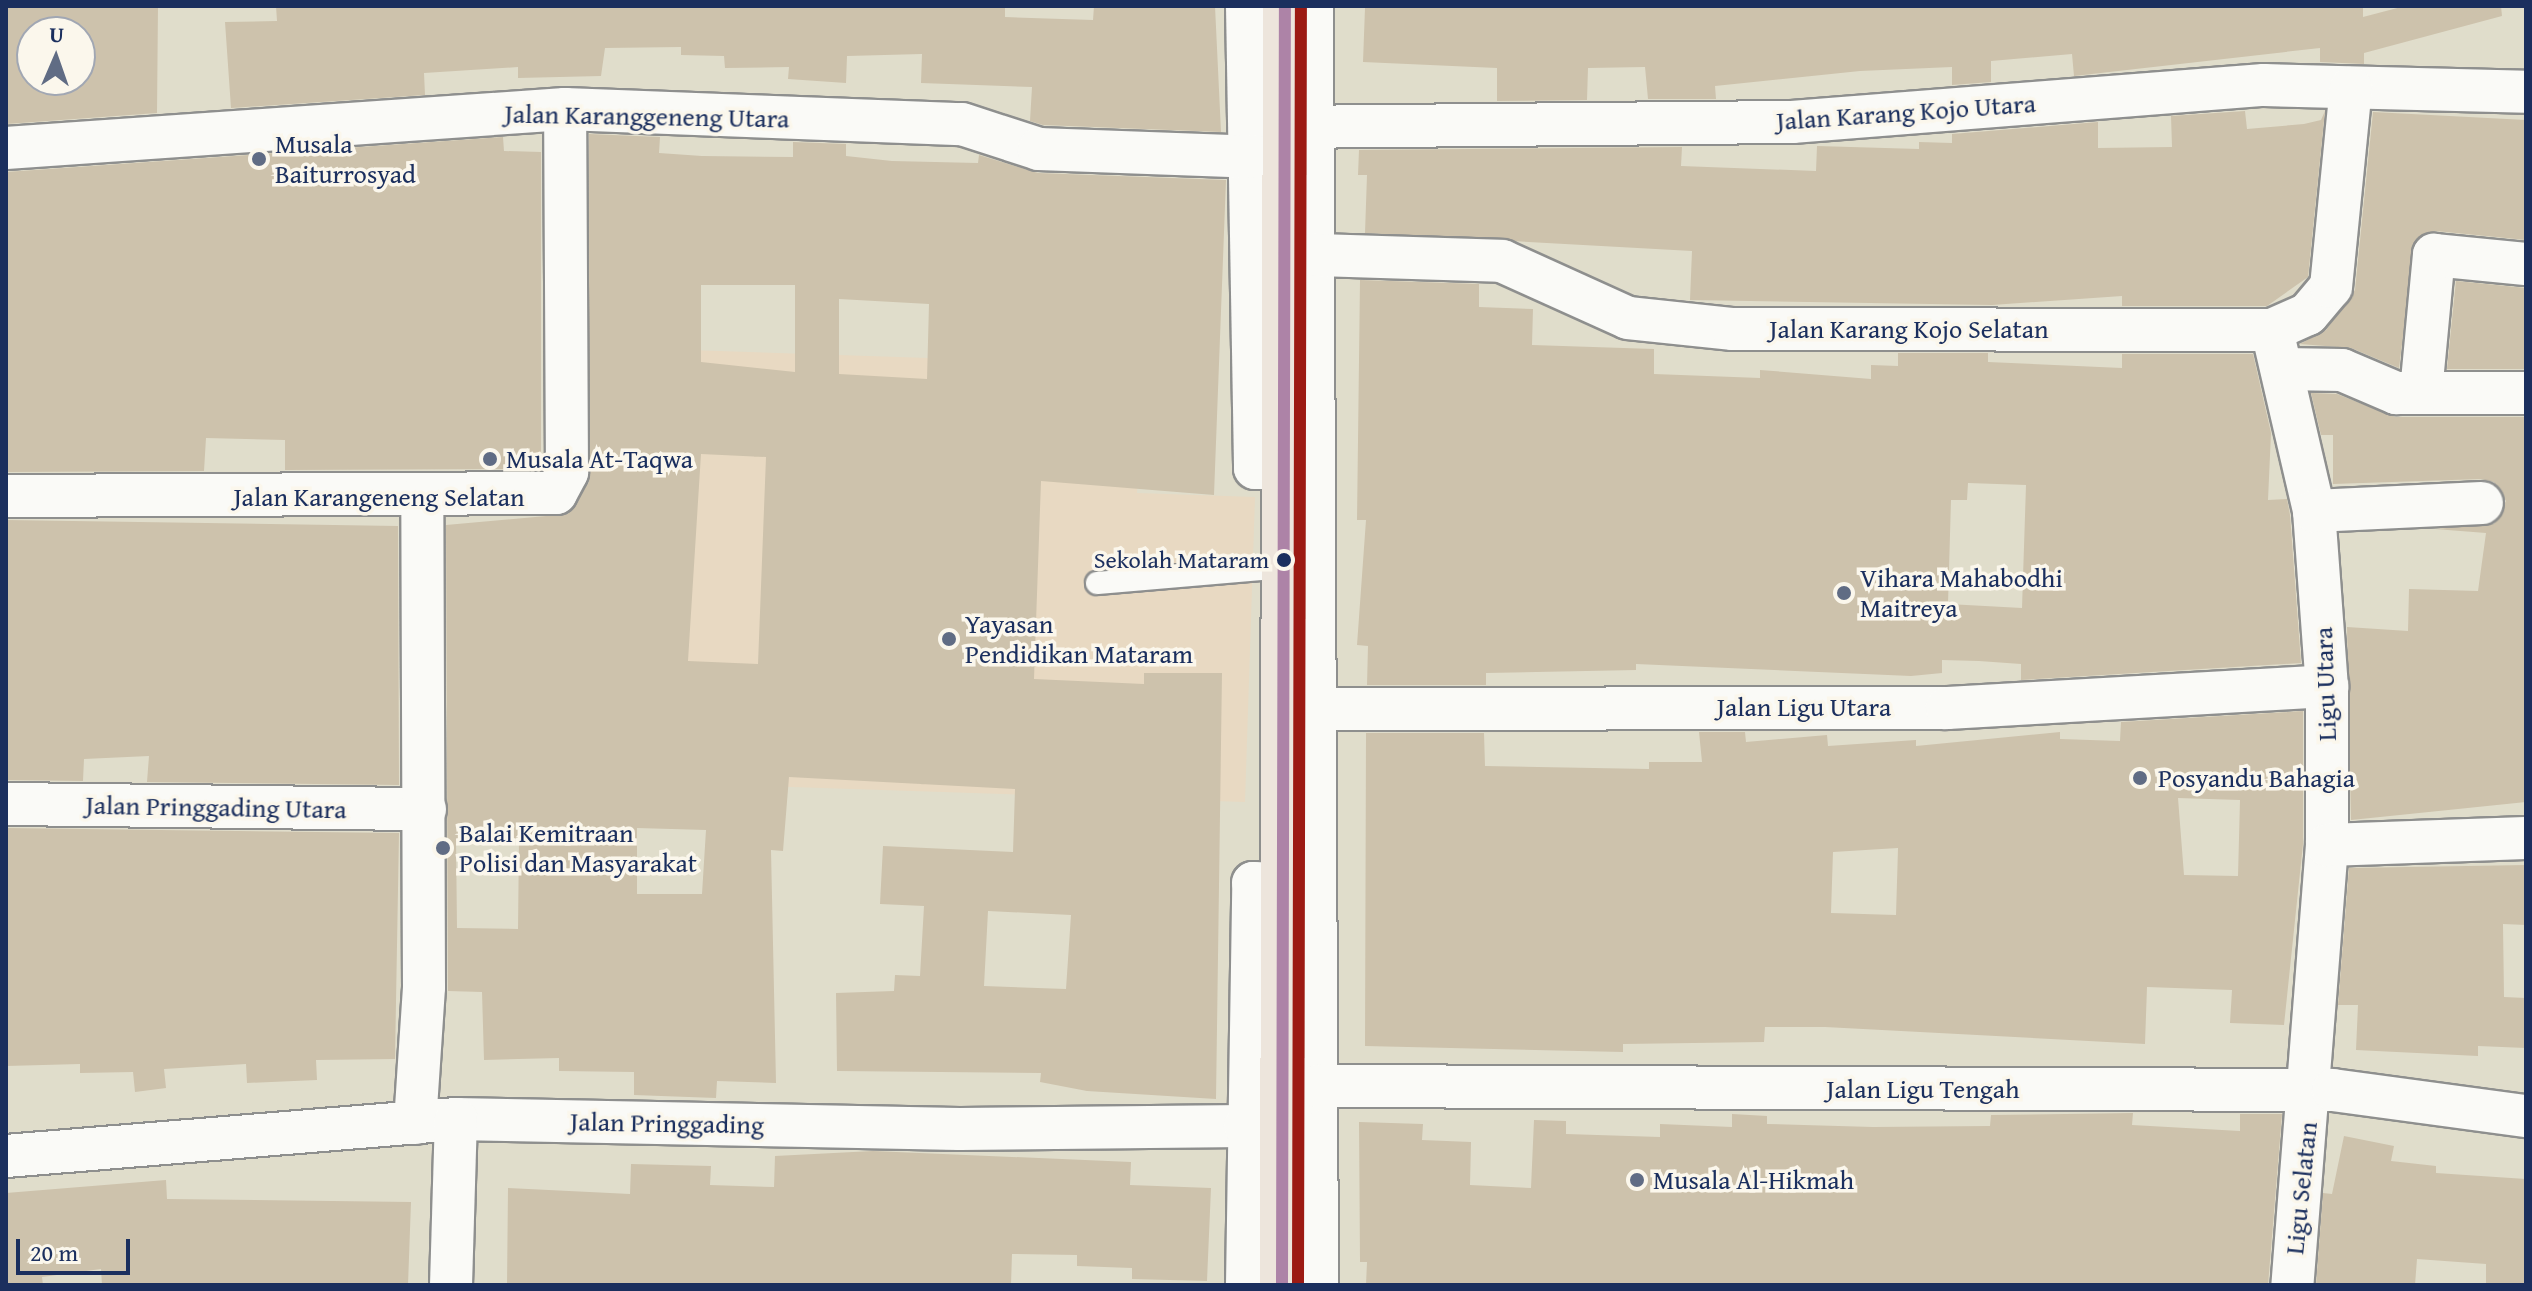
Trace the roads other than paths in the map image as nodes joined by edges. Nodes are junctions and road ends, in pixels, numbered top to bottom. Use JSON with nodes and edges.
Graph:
{"nodes":[{"id":1,"x":1247,"y":6,"type":"edge"},
{"id":2,"x":1285,"y":6,"type":"edge"},
{"id":3,"x":1312,"y":6,"type":"edge"},
{"id":4,"x":1267,"y":71,"type":"junction"},
{"id":5,"x":2351,"y":88,"type":"junction"},
{"id":6,"x":2526,"y":92,"type":"edge"},
{"id":7,"x":565,"y":109,"type":"junction"},
{"id":8,"x":1283,"y":142,"type":"junction"},
{"id":9,"x":6,"y":148,"type":"edge"},
{"id":10,"x":1296,"y":254,"type":"junction"},
{"id":11,"x":2526,"y":264,"type":"edge"},
{"id":12,"x":2272,"y":330,"type":"junction"},
{"id":13,"x":2284,"y":369,"type":"junction"},
{"id":14,"x":2421,"y":392,"type":"junction"},
{"id":15,"x":2526,"y":393,"type":"edge"},
{"id":16,"x":1268,"y":468,"type":"junction"},
{"id":17,"x":422,"y":495,"type":"junction"},
{"id":18,"x":6,"y":496,"type":"edge"},
{"id":19,"x":2482,"y":503,"type":"dead end"},
{"id":20,"x":2314,"y":511,"type":"junction"},
{"id":21,"x":1097,"y":583,"type":"dead end"},
{"id":22,"x":1293,"y":586,"type":"junction"},
{"id":23,"x":2327,"y":686,"type":"junction"},
{"id":24,"x":1300,"y":709,"type":"junction"},
{"id":25,"x":6,"y":804,"type":"edge"},
{"id":26,"x":425,"y":809,"type":"junction"},
{"id":27,"x":2526,"y":838,"type":"edge"},
{"id":28,"x":2327,"y":845,"type":"junction"},
{"id":29,"x":1267,"y":884,"type":"junction"},
{"id":30,"x":1300,"y":935,"type":"junction"},
{"id":31,"x":2311,"y":1091,"type":"junction"},
{"id":32,"x":1300,"y":1093,"type":"junction"},
{"id":33,"x":2526,"y":1116,"type":"edge"},
{"id":34,"x":456,"y":1119,"type":"junction"},
{"id":35,"x":415,"y":1123,"type":"junction"},
{"id":36,"x":1245,"y":1126,"type":"junction"},
{"id":37,"x":6,"y":1156,"type":"edge"},
{"id":38,"x":1266,"y":1227,"type":"junction"},
{"id":39,"x":451,"y":1285,"type":"edge"},
{"id":40,"x":1247,"y":1285,"type":"edge"},
{"id":41,"x":1282,"y":1285,"type":"edge"},
{"id":42,"x":1317,"y":1285,"type":"edge"},
{"id":43,"x":2292,"y":1285,"type":"edge"}],
"edges":[{"from":1,"to":4,"type":"street"},
{"from":2,"to":4,"type":"main road"},
{"from":3,"to":8,"type":"street"},
{"from":4,"to":8,"type":"main road"},
{"from":5,"to":6,"type":"street","name":"Jalan Karang Kojo Utara"},
{"from":5,"to":8,"type":"street","name":"Jalan Karang Kojo Utara"},
{"from":5,"to":12,"type":"street","name":"Jalan Karang Kojo Selatan"},
{"from":7,"to":8,"type":"street","name":"Jalan Karanggeneng Utara"},
{"from":7,"to":9,"type":"street","name":"Jalan Karanggeneng Utara"},
{"from":7,"to":17,"type":"street","name":"Jalan Karangeneng Selatan"},
{"from":8,"to":10,"type":"main road"},
{"from":8,"to":16,"type":"street"},
{"from":10,"to":12,"type":"street","name":"Jalan Karang Kojo Selatan"},
{"from":10,"to":16,"type":"main road"},
{"from":10,"to":22,"type":"street"},
{"from":11,"to":14,"type":"street"},
{"from":12,"to":13,"type":"street","name":"Ligu Utara"},
{"from":13,"to":14,"type":"street"},
{"from":13,"to":20,"type":"street","name":"Ligu Utara"},
{"from":14,"to":15,"type":"street"},
{"from":16,"to":22,"type":"main road"},
{"from":17,"to":18,"type":"street","name":"Jalan Karangeneng Selatan"},
{"from":17,"to":26,"type":"street"},
{"from":19,"to":20,"type":"street"},
{"from":20,"to":23,"type":"street","name":"Ligu Utara"},
{"from":21,"to":22,"type":"lane"},
{"from":22,"to":24,"type":"street"},
{"from":22,"to":24,"type":"main road"},
{"from":23,"to":24,"type":"street","name":"Jalan Ligu Utara"},
{"from":23,"to":28,"type":"street","name":"Ligu Utara"},
{"from":24,"to":29,"type":"main road"},
{"from":24,"to":30,"type":"street"},
{"from":25,"to":26,"type":"street","name":"Jalan Pringgading Utara"},
{"from":26,"to":35,"type":"street"},
{"from":27,"to":28,"type":"street"},
{"from":28,"to":31,"type":"street","name":"Ligu Utara"},
{"from":29,"to":30,"type":"main road"},
{"from":29,"to":36,"type":"street"},
{"from":30,"to":32,"type":"main road"},
{"from":31,"to":32,"type":"street","name":"Jalan Ligu Tengah"},
{"from":31,"to":33,"type":"street","name":"Jalan Ligu Tengah"},
{"from":31,"to":43,"type":"street","name":"Ligu Selatan"},
{"from":32,"to":36,"type":"street"},
{"from":32,"to":38,"type":"main road"},
{"from":32,"to":42,"type":"street"},
{"from":34,"to":35,"type":"street","name":"Jalan Pringgading"},
{"from":34,"to":36,"type":"street","name":"Jalan Pringgading"},
{"from":34,"to":39,"type":"street"},
{"from":35,"to":37,"type":"street","name":"Jalan Pringgading"},
{"from":36,"to":38,"type":"street"},
{"from":38,"to":40,"type":"street"},
{"from":38,"to":41,"type":"main road"}]}
